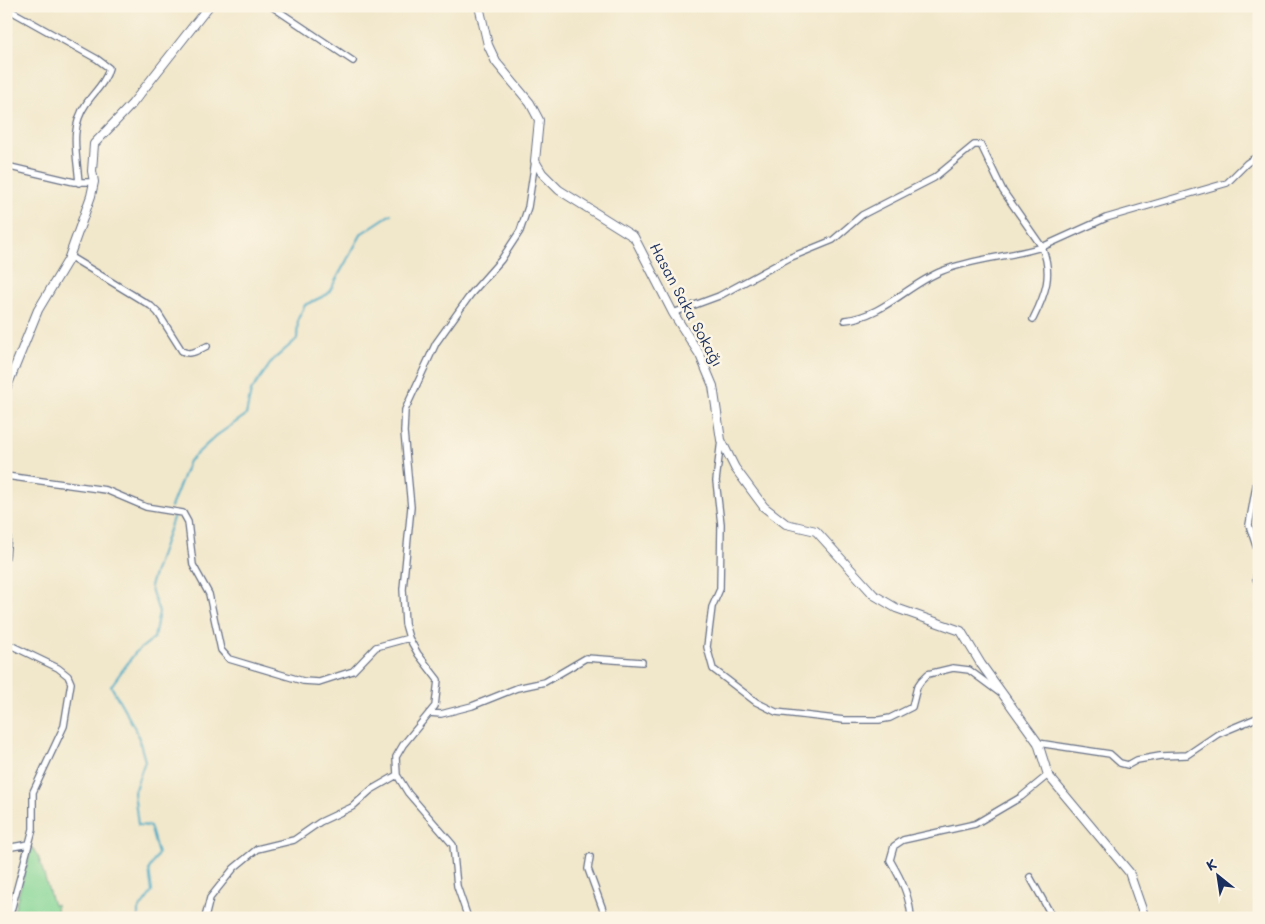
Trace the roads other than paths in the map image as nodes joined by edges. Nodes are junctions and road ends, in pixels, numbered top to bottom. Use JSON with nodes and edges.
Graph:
{"nodes":[{"id":1,"x":7,"y":6,"type":"edge"},
{"id":2,"x":209,"y":6,"type":"edge"},
{"id":3,"x":271,"y":6,"type":"edge"},
{"id":4,"x":479,"y":6,"type":"edge"},
{"id":5,"x":353,"y":61,"type":"dead end"},
{"id":6,"x":1259,"y":155,"type":"edge"},
{"id":7,"x":536,"y":161,"type":"junction"},
{"id":8,"x":6,"y":166,"type":"edge"},
{"id":9,"x":94,"y":182,"type":"junction"},
{"id":10,"x":79,"y":183,"type":"junction"},
{"id":11,"x":1042,"y":247,"type":"junction"},
{"id":12,"x":69,"y":256,"type":"junction"},
{"id":13,"x":673,"y":314,"type":"junction"},
{"id":14,"x":1033,"y":319,"type":"dead end"},
{"id":15,"x":845,"y":320,"type":"dead end"},
{"id":16,"x":207,"y":346,"type":"dead end"},
{"id":17,"x":6,"y":389,"type":"edge"},
{"id":18,"x":721,"y":440,"type":"junction"},
{"id":19,"x":1259,"y":469,"type":"edge"},
{"id":20,"x":6,"y":476,"type":"edge"},
{"id":21,"x":6,"y":525,"type":"edge"},
{"id":22,"x":1259,"y":555,"type":"edge"},
{"id":23,"x":6,"y":556,"type":"edge"},
{"id":24,"x":1259,"y":562,"type":"edge"},
{"id":25,"x":1259,"y":585,"type":"edge"},
{"id":26,"x":6,"y":589,"type":"edge"},
{"id":27,"x":6,"y":612,"type":"edge"},
{"id":28,"x":409,"y":638,"type":"junction"},
{"id":29,"x":6,"y":643,"type":"edge"},
{"id":30,"x":642,"y":662,"type":"dead end"},
{"id":31,"x":1004,"y":696,"type":"junction"},
{"id":32,"x":430,"y":713,"type":"junction"},
{"id":33,"x":1259,"y":717,"type":"edge"},
{"id":34,"x":1038,"y":743,"type":"junction"},
{"id":35,"x":397,"y":775,"type":"junction"},
{"id":36,"x":1048,"y":775,"type":"junction"},
{"id":37,"x":29,"y":844,"type":"junction"},
{"id":38,"x":6,"y":848,"type":"edge"},
{"id":39,"x":590,"y":857,"type":"dead end"},
{"id":40,"x":1030,"y":877,"type":"dead end"},
{"id":41,"x":9,"y":918,"type":"edge"},
{"id":42,"x":205,"y":918,"type":"edge"},
{"id":43,"x":468,"y":918,"type":"edge"},
{"id":44,"x":606,"y":918,"type":"edge"},
{"id":45,"x":911,"y":918,"type":"edge"},
{"id":46,"x":1053,"y":918,"type":"edge"},
{"id":47,"x":1145,"y":918,"type":"edge"}],
"edges":[{"from":1,"to":10,"type":"street"},
{"from":2,"to":9,"type":"street"},
{"from":3,"to":5,"type":"street"},
{"from":4,"to":7,"type":"street"},
{"from":6,"to":11,"type":"street"},
{"from":7,"to":13,"type":"street","name":"Hasan Saka Sokağı"},
{"from":7,"to":28,"type":"street"},
{"from":8,"to":10,"type":"street"},
{"from":9,"to":10,"type":"street"},
{"from":9,"to":12,"type":"street"},
{"from":11,"to":13,"type":"street"},
{"from":11,"to":14,"type":"street"},
{"from":11,"to":15,"type":"street"},
{"from":12,"to":16,"type":"street"},
{"from":12,"to":17,"type":"street"},
{"from":13,"to":18,"type":"street","name":"Hasan Saka Sokağı"},
{"from":18,"to":31,"type":"street","name":"Hasan Saka Sokağı"},
{"from":18,"to":31,"type":"street"},
{"from":19,"to":22,"type":"street"},
{"from":20,"to":28,"type":"street"},
{"from":21,"to":23,"type":"street"},
{"from":24,"to":25,"type":"street"},
{"from":26,"to":27,"type":"street"},
{"from":28,"to":32,"type":"street"},
{"from":29,"to":37,"type":"street"},
{"from":30,"to":32,"type":"street"},
{"from":31,"to":34,"type":"street","name":"Hasan Saka Sokağı"},
{"from":32,"to":35,"type":"street"},
{"from":33,"to":34,"type":"street"},
{"from":34,"to":36,"type":"street","name":"Hasan Saka Sokağı"},
{"from":35,"to":42,"type":"street"},
{"from":35,"to":43,"type":"street"},
{"from":36,"to":45,"type":"street"},
{"from":36,"to":47,"type":"street","name":"Hasan Saka Sokağı"},
{"from":37,"to":38,"type":"street"},
{"from":37,"to":41,"type":"street"},
{"from":39,"to":44,"type":"street"},
{"from":40,"to":46,"type":"street"}]}
